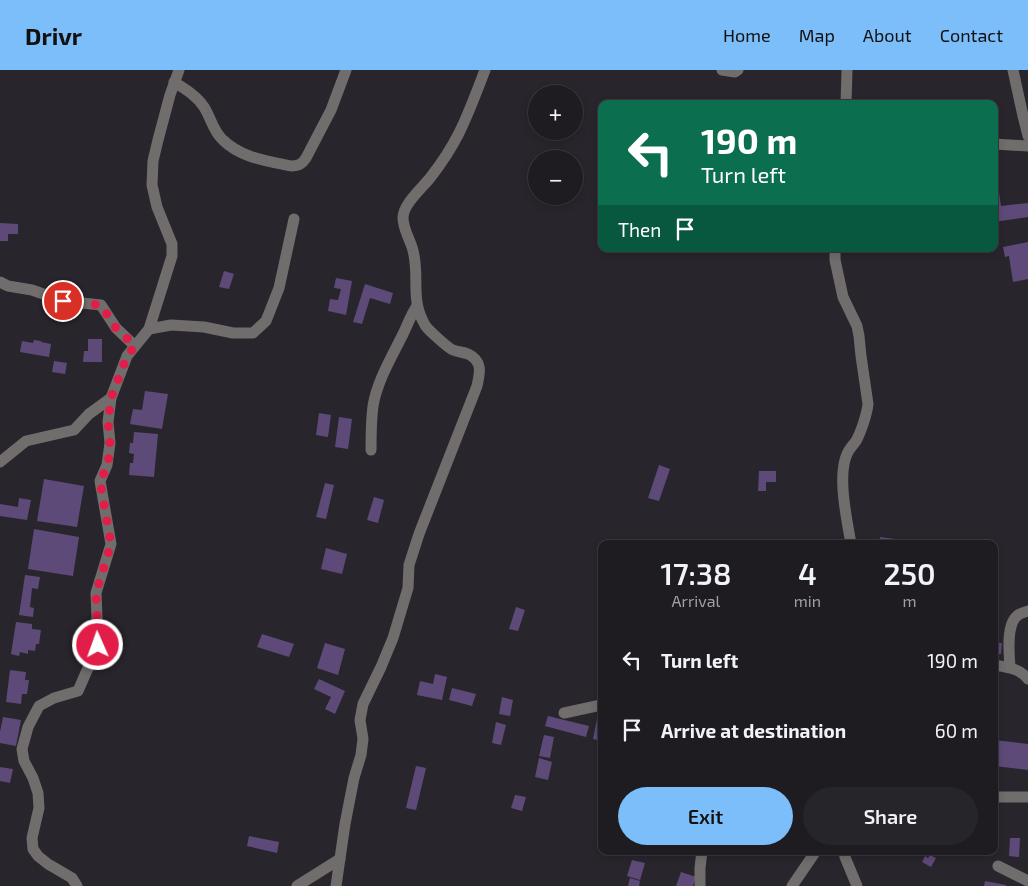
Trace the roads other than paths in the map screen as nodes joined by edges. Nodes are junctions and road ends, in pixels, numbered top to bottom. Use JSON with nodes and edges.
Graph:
{"nodes":[{"id":1,"x":179,"y":70,"type":"edge"},
{"id":2,"x":346,"y":70,"type":"edge"},
{"id":3,"x":485,"y":70,"type":"edge"},
{"id":4,"x":722,"y":70,"type":"edge"},
{"id":5,"x":738,"y":70,"type":"edge"},
{"id":6,"x":847,"y":70,"type":"edge"},
{"id":7,"x":1013,"y":70,"type":"edge"},
{"id":8,"x":174,"y":82,"type":"junction"},
{"id":9,"x":846,"y":100,"type":"edge"},
{"id":10,"x":1028,"y":136,"type":"edge"},
{"id":11,"x":998,"y":144,"type":"edge"},
{"id":12,"x":1028,"y":146,"type":"edge"},
{"id":13,"x":294,"y":219,"type":"dead end"},
{"id":14,"x":835,"y":252,"type":"edge"},
{"id":15,"x":0,"y":282,"type":"edge"},
{"id":16,"x":417,"y":306,"type":"junction"},
{"id":17,"x":149,"y":329,"type":"junction"},
{"id":18,"x":135,"y":346,"type":"junction"},
{"id":19,"x":111,"y":398,"type":"junction"},
{"id":20,"x":371,"y":450,"type":"dead end"},
{"id":21,"x":0,"y":462,"type":"edge"},
{"id":22,"x":850,"y":540,"type":"edge"},
{"id":23,"x":1028,"y":610,"type":"edge"},
{"id":24,"x":998,"y":666,"type":"edge"},
{"id":25,"x":1010,"y":667,"type":"junction"},
{"id":26,"x":1028,"y":678,"type":"edge"},
{"id":27,"x":598,"y":706,"type":"edge"},
{"id":28,"x":564,"y":713,"type":"dead end"},
{"id":29,"x":998,"y":797,"type":"edge"},
{"id":30,"x":1028,"y":797,"type":"edge"},
{"id":31,"x":702,"y":855,"type":"edge"},
{"id":32,"x":813,"y":855,"type":"edge"},
{"id":33,"x":845,"y":855,"type":"edge"},
{"id":34,"x":340,"y":859,"type":"junction"},
{"id":35,"x":998,"y":866,"type":"dead end"},
{"id":36,"x":1028,"y":881,"type":"edge"},
{"id":37,"x":76,"y":886,"type":"edge"},
{"id":38,"x":297,"y":886,"type":"edge"},
{"id":39,"x":336,"y":886,"type":"edge"},
{"id":40,"x":700,"y":886,"type":"edge"},
{"id":41,"x":792,"y":886,"type":"edge"},
{"id":42,"x":857,"y":886,"type":"edge"}],
"edges":[{"from":1,"to":8,"type":"street"},
{"from":2,"to":8,"type":"street"},
{"from":3,"to":16,"type":"street"},
{"from":4,"to":5,"type":"street"},
{"from":6,"to":9,"type":"street"},
{"from":7,"to":10,"type":"street"},
{"from":8,"to":17,"type":"street"},
{"from":11,"to":12,"type":"street"},
{"from":13,"to":17,"type":"street"},
{"from":14,"to":22,"type":"street"},
{"from":15,"to":18,"type":"street"},
{"from":16,"to":20,"type":"street"},
{"from":16,"to":34,"type":"street"},
{"from":17,"to":18,"type":"street"},
{"from":18,"to":19,"type":"street"},
{"from":19,"to":21,"type":"street"},
{"from":19,"to":37,"type":"street"},
{"from":23,"to":25,"type":"street"},
{"from":24,"to":25,"type":"street"},
{"from":25,"to":26,"type":"street"},
{"from":27,"to":28,"type":"street"},
{"from":29,"to":30,"type":"street"},
{"from":31,"to":40,"type":"street"},
{"from":32,"to":41,"type":"street"},
{"from":33,"to":42,"type":"street"},
{"from":34,"to":38,"type":"street"},
{"from":34,"to":39,"type":"street"},
{"from":35,"to":36,"type":"street"}]}
